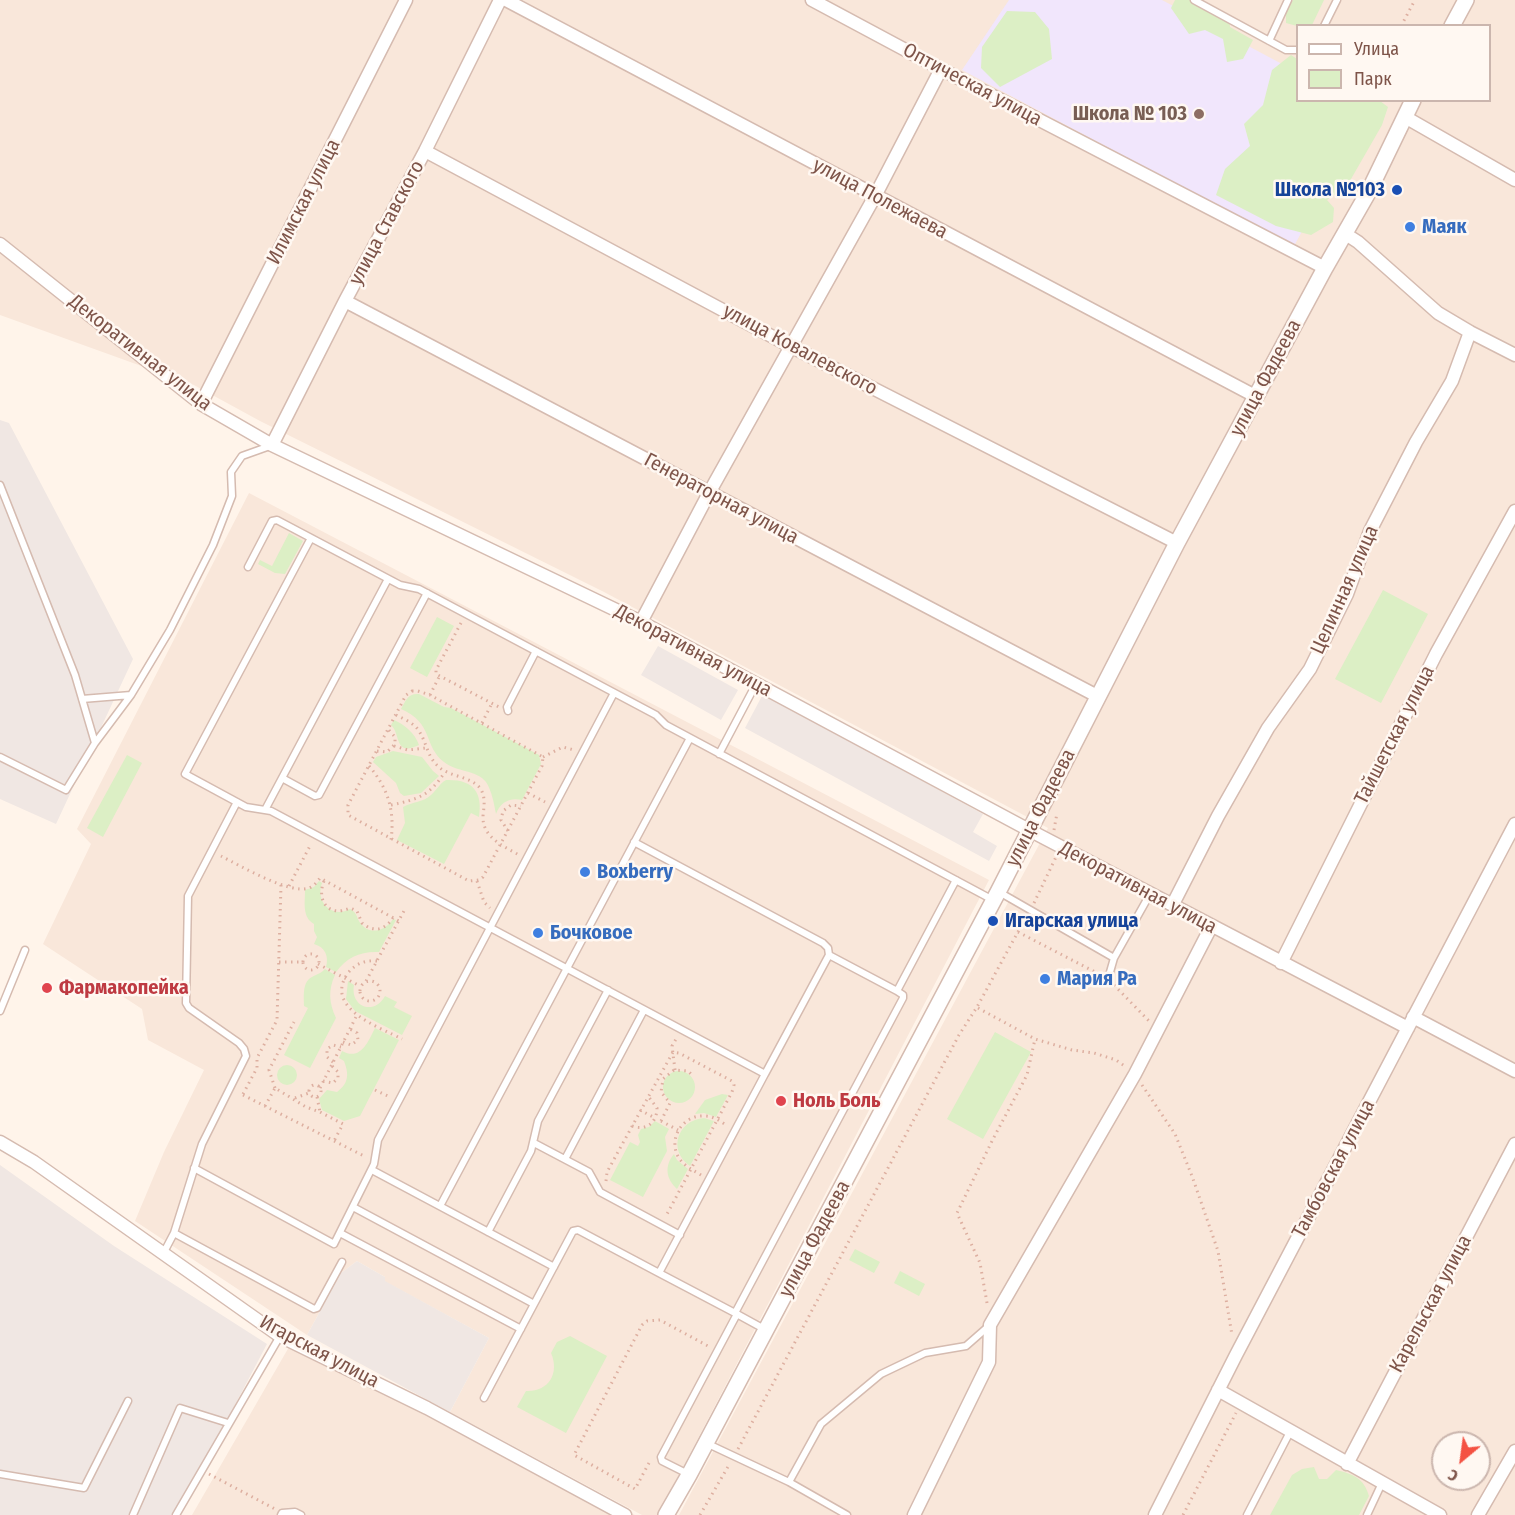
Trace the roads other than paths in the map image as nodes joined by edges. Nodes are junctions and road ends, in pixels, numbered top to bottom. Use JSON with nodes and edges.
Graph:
{"nodes":[{"id":1,"x":406,"y":0,"type":"edge"},
{"id":2,"x":500,"y":0,"type":"edge"},
{"id":3,"x":506,"y":0,"type":"edge"},
{"id":4,"x":812,"y":0,"type":"edge"},
{"id":5,"x":1194,"y":0,"type":"edge"},
{"id":6,"x":1288,"y":0,"type":"edge"},
{"id":7,"x":1337,"y":0,"type":"edge"},
{"id":8,"x":1466,"y":0,"type":"edge"},
{"id":9,"x":1325,"y":24,"type":"edge"},
{"id":10,"x":1453,"y":24,"type":"edge"},
{"id":11,"x":1269,"y":40,"type":"junction"},
{"id":12,"x":1296,"y":50,"type":"edge"},
{"id":13,"x":941,"y":69,"type":"junction"},
{"id":14,"x":1408,"y":106,"type":"edge"},
{"id":15,"x":425,"y":151,"type":"junction"},
{"id":16,"x":1515,"y":180,"type":"edge"},
{"id":17,"x":875,"y":196,"type":"junction"},
{"id":18,"x":1344,"y":233,"type":"junction"},
{"id":19,"x":0,"y":244,"type":"edge"},
{"id":20,"x":1325,"y":268,"type":"junction"},
{"id":21,"x":345,"y":301,"type":"junction"},
{"id":22,"x":1470,"y":332,"type":"junction"},
{"id":23,"x":790,"y":346,"type":"junction"},
{"id":24,"x":1515,"y":356,"type":"edge"},
{"id":25,"x":1255,"y":396,"type":"junction"},
{"id":26,"x":201,"y":404,"type":"junction"},
{"id":27,"x":272,"y":445,"type":"junction"},
{"id":28,"x":0,"y":485,"type":"edge"},
{"id":29,"x":709,"y":493,"type":"junction"},
{"id":30,"x":1515,"y":511,"type":"edge"},
{"id":31,"x":310,"y":538,"type":"junction"},
{"id":32,"x":1177,"y":543,"type":"junction"},
{"id":33,"x":248,"y":567,"type":"dead end"},
{"id":34,"x":388,"y":579,"type":"junction"},
{"id":35,"x":427,"y":593,"type":"junction"},
{"id":36,"x":641,"y":622,"type":"junction"},
{"id":37,"x":537,"y":651,"type":"junction"},
{"id":38,"x":756,"y":684,"type":"junction"},
{"id":39,"x":614,"y":693,"type":"junction"},
{"id":40,"x":131,"y":694,"type":"junction"},
{"id":41,"x":1098,"y":697,"type":"junction"},
{"id":42,"x":82,"y":699,"type":"junction"},
{"id":43,"x":507,"y":710,"type":"road end"},
{"id":44,"x":690,"y":738,"type":"junction"},
{"id":45,"x":95,"y":743,"type":"junction"},
{"id":46,"x":719,"y":754,"type":"junction"},
{"id":47,"x":0,"y":757,"type":"edge"},
{"id":48,"x":282,"y":778,"type":"junction"},
{"id":49,"x":237,"y":802,"type":"junction"},
{"id":50,"x":266,"y":808,"type":"junction"},
{"id":51,"x":1515,"y":824,"type":"edge"},
{"id":52,"x":1029,"y":830,"type":"junction"},
{"id":53,"x":634,"y":842,"type":"junction"},
{"id":54,"x":956,"y":880,"type":"junction"},
{"id":55,"x":1150,"y":893,"type":"junction"},
{"id":56,"x":996,"y":896,"type":"junction"},
{"id":57,"x":1173,"y":904,"type":"junction"},
{"id":58,"x":1212,"y":927,"type":"junction"},
{"id":59,"x":491,"y":928,"type":"junction"},
{"id":60,"x":26,"y":950,"type":"dead end"},
{"id":61,"x":829,"y":955,"type":"junction"},
{"id":62,"x":1114,"y":958,"type":"junction"},
{"id":63,"x":1281,"y":963,"type":"junction"},
{"id":64,"x":567,"y":968,"type":"junction"},
{"id":65,"x":1108,"y":979,"type":"road end"},
{"id":66,"x":608,"y":990,"type":"junction"},
{"id":67,"x":897,"y":991,"type":"junction"},
{"id":68,"x":644,"y":1010,"type":"junction"},
{"id":69,"x":0,"y":1011,"type":"edge"},
{"id":70,"x":1411,"y":1022,"type":"junction"},
{"id":71,"x":1515,"y":1071,"type":"edge"},
{"id":72,"x":765,"y":1074,"type":"junction"},
{"id":73,"x":0,"y":1142,"type":"edge"},
{"id":74,"x":534,"y":1143,"type":"junction"},
{"id":75,"x":1515,"y":1144,"type":"edge"},
{"id":76,"x":565,"y":1159,"type":"junction"},
{"id":77,"x":194,"y":1168,"type":"junction"},
{"id":78,"x":372,"y":1170,"type":"junction"},
{"id":79,"x":440,"y":1206,"type":"junction"},
{"id":80,"x":352,"y":1207,"type":"junction"},
{"id":81,"x":488,"y":1232,"type":"junction"},
{"id":82,"x":174,"y":1233,"type":"junction"},
{"id":83,"x":340,"y":1233,"type":"junction"},
{"id":84,"x":680,"y":1235,"type":"junction"},
{"id":85,"x":162,"y":1255,"type":"junction"},
{"id":86,"x":342,"y":1262,"type":"dead end"},
{"id":87,"x":554,"y":1267,"type":"junction"},
{"id":88,"x":659,"y":1273,"type":"junction"},
{"id":89,"x":534,"y":1304,"type":"junction"},
{"id":90,"x":736,"y":1314,"type":"junction"},
{"id":91,"x":990,"y":1325,"type":"junction"},
{"id":92,"x":520,"y":1329,"type":"junction"},
{"id":93,"x":766,"y":1330,"type":"junction"},
{"id":94,"x":280,"y":1336,"type":"junction"},
{"id":95,"x":1218,"y":1390,"type":"junction"},
{"id":96,"x":484,"y":1398,"type":"dead end"},
{"id":97,"x":128,"y":1401,"type":"dead end"},
{"id":98,"x":228,"y":1423,"type":"junction"},
{"id":99,"x":1290,"y":1432,"type":"junction"},
{"id":100,"x":706,"y":1443,"type":"junction"},
{"id":101,"x":1515,"y":1451,"type":"edge"},
{"id":102,"x":1347,"y":1464,"type":"junction"},
{"id":103,"x":0,"y":1474,"type":"edge"},
{"id":104,"x":689,"y":1475,"type":"junction"},
{"id":105,"x":789,"y":1482,"type":"junction"},
{"id":106,"x":1382,"y":1483,"type":"junction"},
{"id":107,"x":918,"y":1513,"type":"edge"},
{"id":108,"x":281,"y":1514,"type":"edge"},
{"id":109,"x":133,"y":1515,"type":"edge"},
{"id":110,"x":176,"y":1515,"type":"edge"},
{"id":111,"x":301,"y":1515,"type":"edge"},
{"id":112,"x":625,"y":1515,"type":"edge"},
{"id":113,"x":666,"y":1515,"type":"edge"},
{"id":114,"x":847,"y":1515,"type":"edge"},
{"id":115,"x":1155,"y":1515,"type":"edge"},
{"id":116,"x":1247,"y":1515,"type":"edge"},
{"id":117,"x":1366,"y":1515,"type":"edge"},
{"id":118,"x":1440,"y":1515,"type":"edge"},
{"id":119,"x":1478,"y":1515,"type":"edge"}],
"edges":[{"from":1,"to":26,"type":"street","name":"Илимская улица"},
{"from":2,"to":15,"type":"street","name":"улица Ставского"},
{"from":3,"to":17,"type":"street","name":"улица Полежаева"},
{"from":4,"to":13,"type":"street","name":"Оптическая улица"},
{"from":5,"to":11,"type":"lane"},
{"from":6,"to":11,"type":"lane"},
{"from":7,"to":9,"type":"lane"},
{"from":8,"to":10,"type":"street"},
{"from":11,"to":12,"type":"lane"},
{"from":13,"to":17,"type":"street"},
{"from":13,"to":20,"type":"street","name":"Оптическая улица"},
{"from":14,"to":16,"type":"street"},
{"from":14,"to":18,"type":"street","name":"улица Фадеева"},
{"from":15,"to":21,"type":"street","name":"улица Ставского"},
{"from":15,"to":23,"type":"street","name":"улица Ковалевского"},
{"from":17,"to":23,"type":"street"},
{"from":17,"to":25,"type":"street","name":"улица Полежаева"},
{"from":18,"to":20,"type":"street","name":"улица Фадеева"},
{"from":18,"to":22,"type":"street"},
{"from":19,"to":26,"type":"street","name":"Декоративная улица"},
{"from":20,"to":25,"type":"street","name":"улица Фадеева"},
{"from":21,"to":27,"type":"street","name":"улица Ставского"},
{"from":21,"to":29,"type":"street","name":"Генераторная улица"},
{"from":22,"to":24,"type":"street"},
{"from":22,"to":57,"type":"street","name":"Целинная улица"},
{"from":23,"to":29,"type":"street"},
{"from":23,"to":32,"type":"street","name":"улица Ковалевского"},
{"from":25,"to":32,"type":"street","name":"улица Фадеева"},
{"from":26,"to":27,"type":"street","name":"Декоративная улица"},
{"from":27,"to":36,"type":"street","name":"Декоративная улица"},
{"from":27,"to":40,"type":"lane"},
{"from":28,"to":42,"type":"lane"},
{"from":29,"to":36,"type":"street"},
{"from":29,"to":41,"type":"street","name":"Генераторная улица"},
{"from":30,"to":63,"type":"street","name":"Тайшетская улица"},
{"from":31,"to":33,"type":"lane"},
{"from":31,"to":34,"type":"lane"},
{"from":31,"to":49,"type":"lane"},
{"from":32,"to":41,"type":"street","name":"улица Фадеева"},
{"from":34,"to":35,"type":"lane"},
{"from":34,"to":48,"type":"lane"},
{"from":35,"to":37,"type":"lane"},
{"from":35,"to":48,"type":"lane"},
{"from":36,"to":38,"type":"street","name":"Декоративная улица"},
{"from":37,"to":39,"type":"lane"},
{"from":37,"to":43,"type":"lane"},
{"from":38,"to":46,"type":"lane"},
{"from":38,"to":52,"type":"street","name":"Декоративная улица"},
{"from":39,"to":44,"type":"lane"},
{"from":39,"to":59,"type":"lane"},
{"from":40,"to":42,"type":"lane"},
{"from":40,"to":45,"type":"lane"},
{"from":41,"to":52,"type":"street","name":"улица Фадеева"},
{"from":42,"to":45,"type":"lane"},
{"from":44,"to":46,"type":"lane"},
{"from":44,"to":53,"type":"lane"},
{"from":45,"to":47,"type":"lane"},
{"from":46,"to":54,"type":"lane"},
{"from":48,"to":50,"type":"lane"},
{"from":49,"to":50,"type":"lane"},
{"from":49,"to":77,"type":"lane"},
{"from":50,"to":59,"type":"lane"},
{"from":51,"to":70,"type":"street","name":"Тамбовская улица"},
{"from":52,"to":55,"type":"street","name":"Декоративная улица"},
{"from":52,"to":56,"type":"street","name":"улица Фадеева"},
{"from":53,"to":61,"type":"lane"},
{"from":53,"to":64,"type":"lane"},
{"from":54,"to":56,"type":"lane"},
{"from":54,"to":67,"type":"lane"},
{"from":55,"to":57,"type":"street","name":"Декоративная улица"},
{"from":55,"to":62,"type":"lane"},
{"from":56,"to":62,"type":"lane"},
{"from":56,"to":93,"type":"street","name":"улица Фадеева"},
{"from":57,"to":58,"type":"street","name":"Декоративная улица"},
{"from":58,"to":63,"type":"street","name":"Декоративная улица"},
{"from":58,"to":91,"type":"street"},
{"from":59,"to":64,"type":"lane"},
{"from":59,"to":78,"type":"lane"},
{"from":60,"to":69,"type":"lane"},
{"from":61,"to":67,"type":"lane"},
{"from":61,"to":72,"type":"lane"},
{"from":62,"to":65,"type":"lane"},
{"from":63,"to":70,"type":"street","name":"Декоративная улица"},
{"from":64,"to":66,"type":"lane"},
{"from":64,"to":79,"type":"lane"},
{"from":66,"to":68,"type":"lane"},
{"from":66,"to":74,"type":"lane"},
{"from":67,"to":90,"type":"lane"},
{"from":68,"to":72,"type":"lane"},
{"from":68,"to":76,"type":"lane"},
{"from":70,"to":71,"type":"street","name":"Декоративная улица"},
{"from":70,"to":95,"type":"street","name":"Тамбовская улица"},
{"from":72,"to":84,"type":"lane"},
{"from":73,"to":85,"type":"street","name":"Игарская улица"},
{"from":74,"to":76,"type":"lane"},
{"from":74,"to":81,"type":"lane"},
{"from":75,"to":102,"type":"street","name":"Карельская улица"},
{"from":76,"to":84,"type":"lane"},
{"from":77,"to":82,"type":"lane"},
{"from":77,"to":83,"type":"lane"},
{"from":78,"to":79,"type":"lane"},
{"from":78,"to":80,"type":"lane"},
{"from":79,"to":81,"type":"lane"},
{"from":80,"to":83,"type":"lane"},
{"from":80,"to":89,"type":"lane"},
{"from":81,"to":87,"type":"lane"},
{"from":82,"to":85,"type":"lane"},
{"from":82,"to":86,"type":"lane"},
{"from":83,"to":92,"type":"lane"},
{"from":84,"to":88,"type":"lane"},
{"from":85,"to":94,"type":"street","name":"Игарская улица"},
{"from":87,"to":88,"type":"lane"},
{"from":87,"to":89,"type":"lane"},
{"from":88,"to":90,"type":"lane"},
{"from":89,"to":92,"type":"lane"},
{"from":90,"to":93,"type":"lane"},
{"from":90,"to":104,"type":"lane"},
{"from":91,"to":105,"type":"lane"},
{"from":91,"to":107,"type":"street"},
{"from":92,"to":96,"type":"lane"},
{"from":93,"to":100,"type":"street","name":"улица Фадеева"},
{"from":94,"to":98,"type":"lane"},
{"from":94,"to":112,"type":"street","name":"Игарская улица"},
{"from":95,"to":99,"type":"street"},
{"from":95,"to":115,"type":"street","name":"Тамбовская улица"},
{"from":97,"to":103,"type":"lane"},
{"from":98,"to":109,"type":"lane"},
{"from":98,"to":110,"type":"lane"},
{"from":99,"to":102,"type":"street"},
{"from":99,"to":116,"type":"lane"},
{"from":100,"to":104,"type":"street","name":"улица Фадеева"},
{"from":100,"to":105,"type":"lane"},
{"from":101,"to":119,"type":"street"},
{"from":102,"to":106,"type":"street"},
{"from":104,"to":113,"type":"street","name":"улица Фадеева"},
{"from":105,"to":114,"type":"lane"},
{"from":106,"to":117,"type":"lane"},
{"from":106,"to":118,"type":"street"},
{"from":108,"to":111,"type":"lane"}]}
